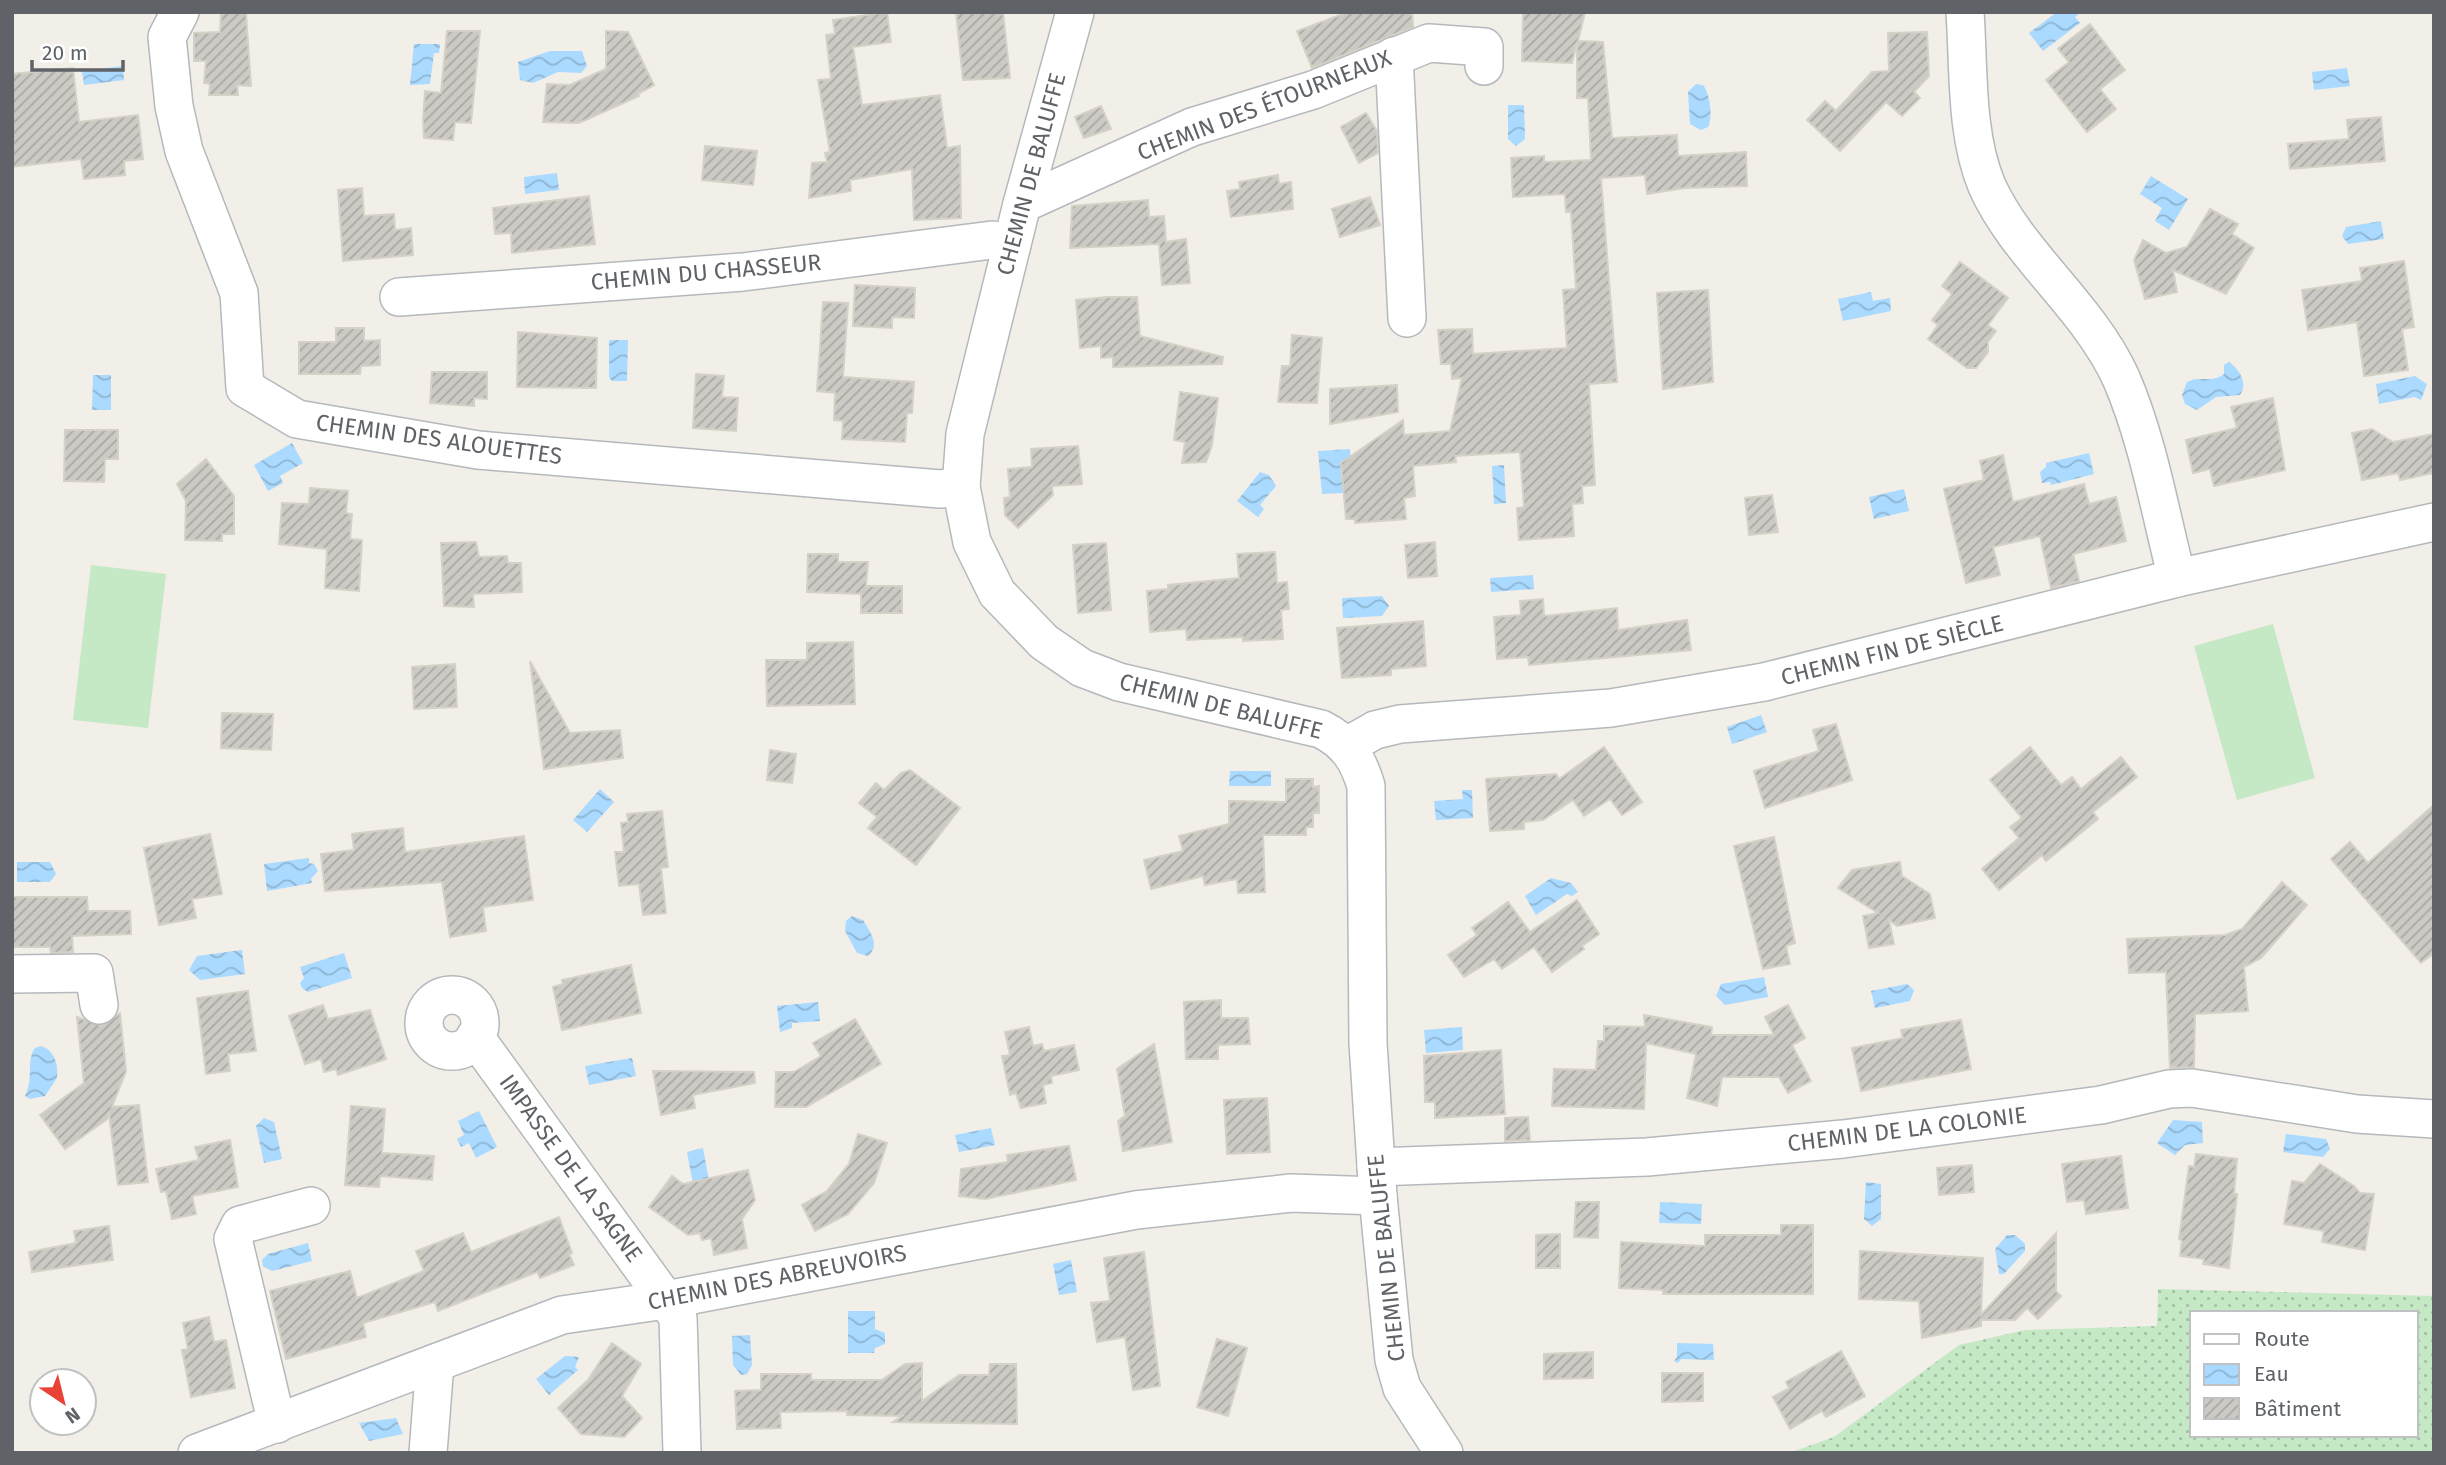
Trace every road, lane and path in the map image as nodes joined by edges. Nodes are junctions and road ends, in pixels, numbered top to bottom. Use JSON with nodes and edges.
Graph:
{"nodes":[{"id":1,"x":1075,"y":12,"type":"edge"},
{"id":2,"x":1965,"y":12,"type":"edge"},
{"id":3,"x":173,"y":25,"type":"edge"},
{"id":4,"x":1428,"y":28,"type":"edge"},
{"id":5,"x":1394,"y":56,"type":"junction"},
{"id":6,"x":1484,"y":66,"type":"dead end"},
{"id":7,"x":1022,"y":204,"type":"junction"},
{"id":8,"x":1012,"y":244,"type":"junction"},
{"id":9,"x":399,"y":297,"type":"dead end"},
{"id":10,"x":1407,"y":318,"type":"dead end"},
{"id":11,"x":961,"y":487,"type":"junction"},
{"id":12,"x":2434,"y":522,"type":"edge"},
{"id":13,"x":2177,"y":578,"type":"junction"},
{"id":14,"x":1347,"y":746,"type":"junction"},
{"id":15,"x":12,"y":974,"type":"edge"},
{"id":16,"x":99,"y":1005,"type":"dead end"},
{"id":17,"x":475,"y":1037,"type":"dead end"},
{"id":18,"x":2434,"y":1119,"type":"edge"},
{"id":19,"x":1377,"y":1181,"type":"junction"},
{"id":20,"x":311,"y":1206,"type":"dead end"},
{"id":21,"x":666,"y":1300,"type":"junction"},
{"id":22,"x":435,"y":1363,"type":"junction"},
{"id":23,"x":277,"y":1424,"type":"junction"},
{"id":24,"x":215,"y":1450,"type":"edge"},
{"id":25,"x":428,"y":1453,"type":"edge"},
{"id":26,"x":682,"y":1453,"type":"edge"},
{"id":27,"x":1444,"y":1453,"type":"edge"}],
"edges":[{"from":1,"to":7,"type":"street","name":"CHEMIN DE BALUFFE"},
{"from":2,"to":13,"type":"street"},
{"from":3,"to":11,"type":"street","name":"CHEMIN DES ALOUETTES"},
{"from":4,"to":5,"type":"street","name":"CHEMIN DES ÉTOURNEAUX"},
{"from":4,"to":6,"type":"street","name":"CHEMIN DES ÉTOURNEAUX"},
{"from":5,"to":7,"type":"street","name":"CHEMIN DES ÉTOURNEAUX"},
{"from":5,"to":10,"type":"street"},
{"from":7,"to":8,"type":"street","name":"CHEMIN DE BALUFFE"},
{"from":8,"to":9,"type":"street","name":"CHEMIN DU CHASSEUR"},
{"from":8,"to":11,"type":"street","name":"CHEMIN DE BALUFFE"},
{"from":11,"to":14,"type":"street","name":"CHEMIN DE BALUFFE"},
{"from":12,"to":13,"type":"street","name":"CHEMIN FIN DE SIÈCLE"},
{"from":13,"to":14,"type":"street","name":"CHEMIN FIN DE SIÈCLE"},
{"from":14,"to":19,"type":"street","name":"CHEMIN DE BALUFFE"},
{"from":15,"to":16,"type":"street"},
{"from":17,"to":21,"type":"street","name":"IMPASSE DE LA SAGNE"},
{"from":18,"to":19,"type":"street","name":"CHEMIN DE LA COLONIE"},
{"from":19,"to":21,"type":"street","name":"CHEMIN DES ABREUVOIRS"},
{"from":19,"to":27,"type":"street","name":"CHEMIN DE BALUFFE"},
{"from":20,"to":23,"type":"street"},
{"from":21,"to":22,"type":"street","name":"CHEMIN DES ABREUVOIRS"},
{"from":21,"to":26,"type":"street","name":"IMPASSE DE LA SAGNE"},
{"from":22,"to":23,"type":"street","name":"CHEMIN DES ABREUVOIRS"},
{"from":22,"to":25,"type":"street"},
{"from":23,"to":24,"type":"street","name":"CHEMIN DES ABREUVOIRS"}]}
